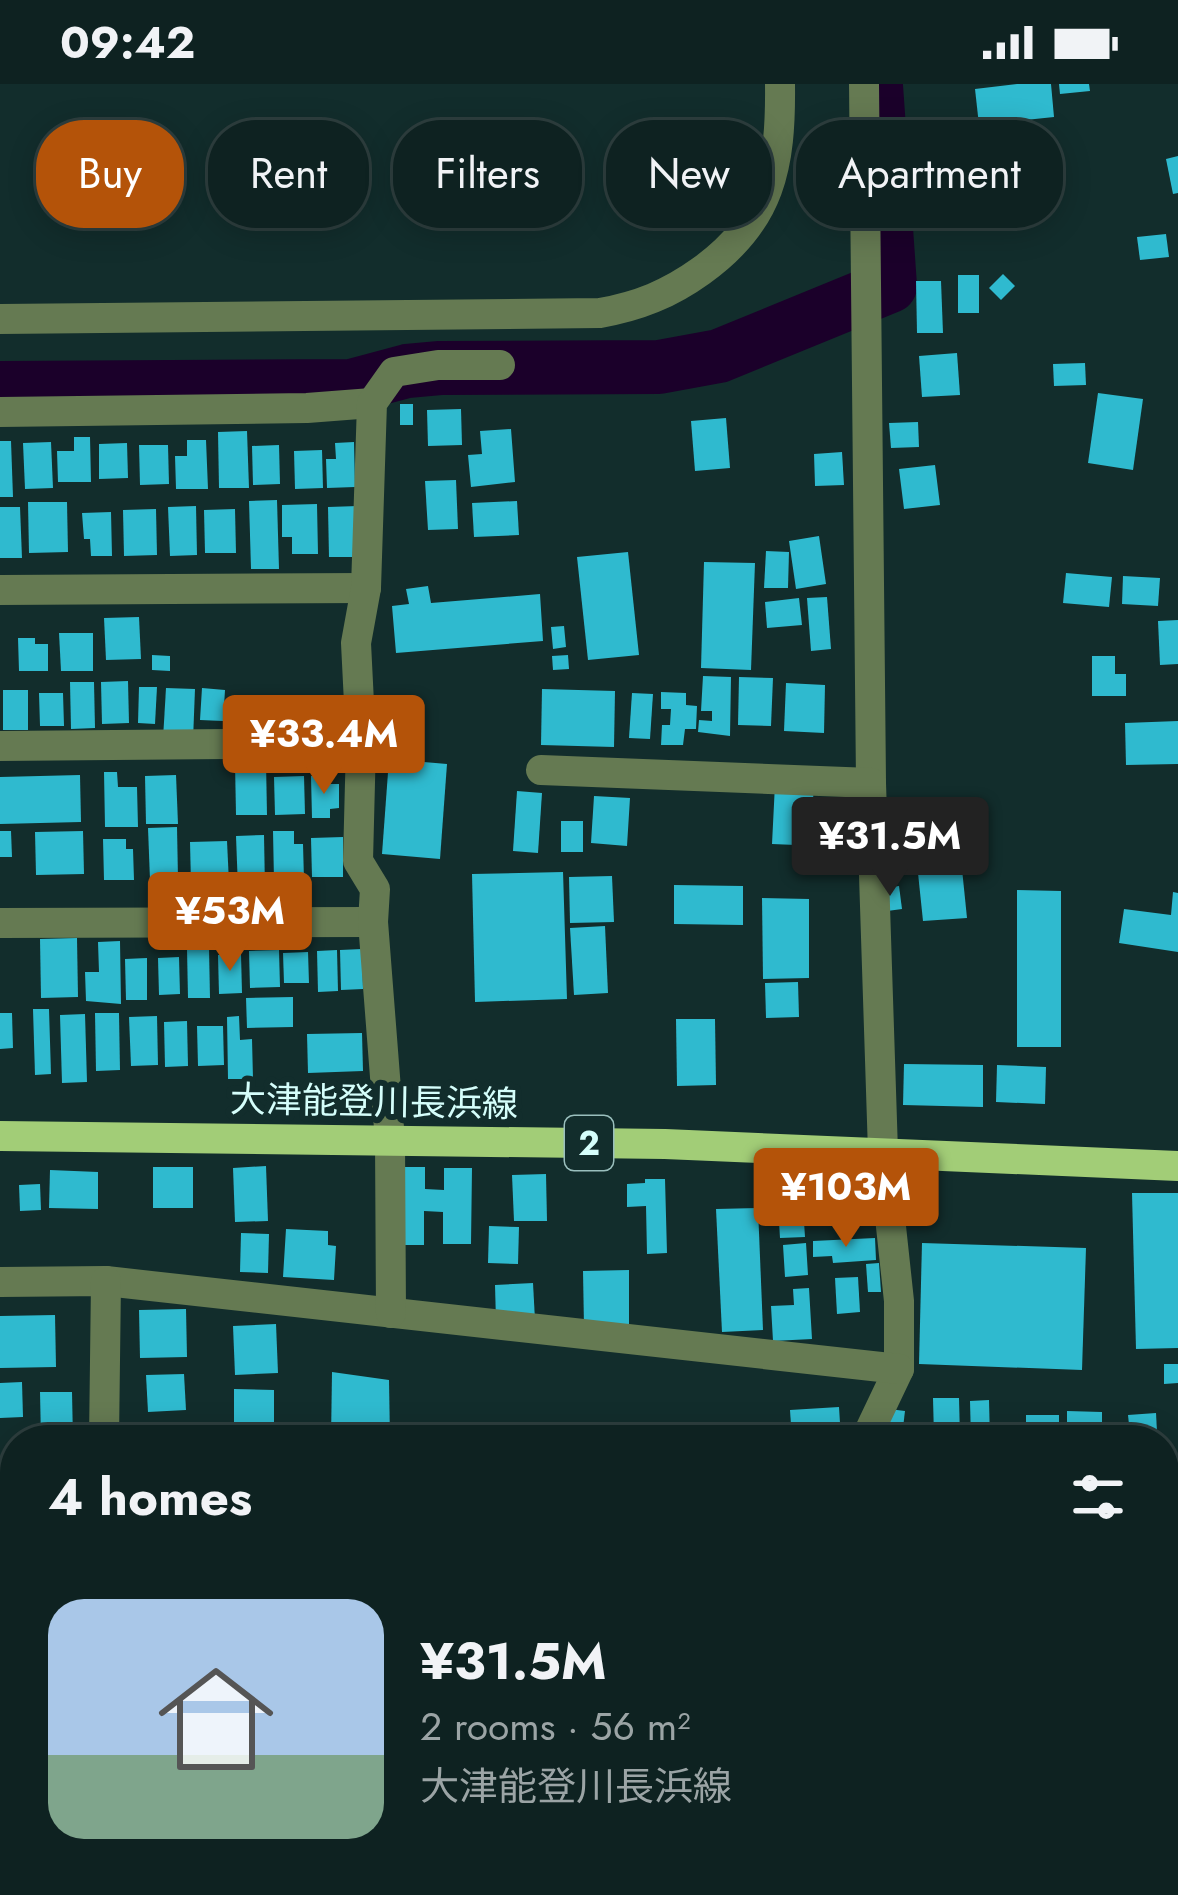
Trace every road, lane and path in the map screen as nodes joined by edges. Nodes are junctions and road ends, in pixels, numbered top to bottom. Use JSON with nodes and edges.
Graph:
{"nodes":[{"id":1,"x":780,"y":84,"type":"edge"},
{"id":2,"x":865,"y":84,"type":"edge"},
{"id":3,"x":0,"y":319,"type":"edge"},
{"id":4,"x":500,"y":365,"type":"dead end"},
{"id":5,"x":372,"y":403,"type":"junction"},
{"id":6,"x":0,"y":412,"type":"edge"},
{"id":7,"x":366,"y":588,"type":"junction"},
{"id":8,"x":0,"y":590,"type":"edge"},
{"id":9,"x":361,"y":743,"type":"junction"},
{"id":10,"x":0,"y":746,"type":"edge"},
{"id":11,"x":541,"y":770,"type":"dead end"},
{"id":12,"x":871,"y":783,"type":"junction"},
{"id":13,"x":374,"y":922,"type":"junction"},
{"id":14,"x":0,"y":923,"type":"edge"},
{"id":15,"x":0,"y":1136,"type":"edge"},
{"id":16,"x":390,"y":1141,"type":"junction"},
{"id":17,"x":883,"y":1152,"type":"junction"},
{"id":18,"x":1178,"y":1166,"type":"edge"},
{"id":19,"x":106,"y":1281,"type":"junction"},
{"id":20,"x":0,"y":1282,"type":"edge"},
{"id":21,"x":391,"y":1313,"type":"junction"},
{"id":22,"x":898,"y":1369,"type":"junction"},
{"id":23,"x":104,"y":1425,"type":"edge"},
{"id":24,"x":872,"y":1425,"type":"edge"}],
"edges":[{"from":1,"to":3,"type":"street"},
{"from":2,"to":12,"type":"street"},
{"from":4,"to":5,"type":"street"},
{"from":5,"to":6,"type":"street"},
{"from":5,"to":7,"type":"street"},
{"from":7,"to":8,"type":"street"},
{"from":7,"to":9,"type":"street"},
{"from":9,"to":10,"type":"street"},
{"from":9,"to":13,"type":"street"},
{"from":11,"to":12,"type":"street"},
{"from":12,"to":17,"type":"street"},
{"from":13,"to":14,"type":"street"},
{"from":13,"to":16,"type":"street"},
{"from":15,"to":16,"type":"main road","name":"大津能登川長浜線","number":"2"},
{"from":16,"to":17,"type":"main road","name":"大津能登川長浜線","number":"2"},
{"from":16,"to":21,"type":"street"},
{"from":17,"to":18,"type":"main road","name":"大津能登川長浜線","number":"2"},
{"from":17,"to":22,"type":"street"},
{"from":19,"to":20,"type":"street"},
{"from":19,"to":21,"type":"street"},
{"from":19,"to":23,"type":"street"},
{"from":21,"to":22,"type":"street"},
{"from":22,"to":24,"type":"street"}]}
